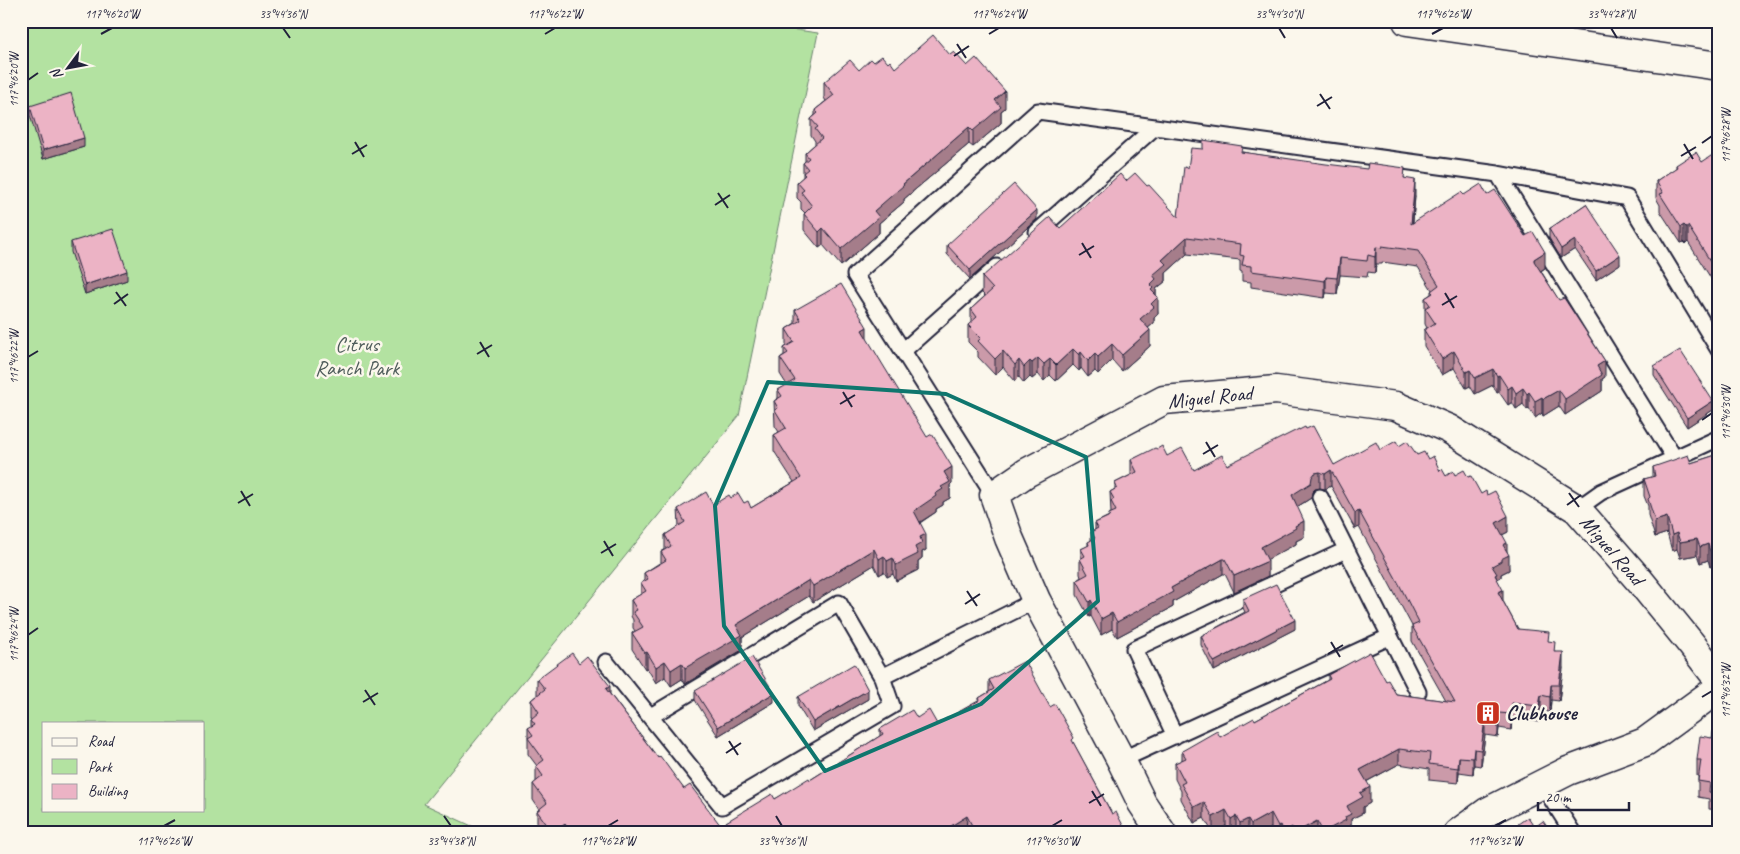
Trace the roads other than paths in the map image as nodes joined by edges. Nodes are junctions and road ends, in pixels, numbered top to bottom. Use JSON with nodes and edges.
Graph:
{"nodes":[{"id":1,"x":1406,"y":21,"type":"edge"},
{"id":2,"x":1719,"y":66,"type":"edge"},
{"id":3,"x":1156,"y":127,"type":"junction"},
{"id":4,"x":1498,"y":174,"type":"junction"},
{"id":5,"x":1029,"y":239,"type":"edge"},
{"id":6,"x":1007,"y":258,"type":"edge"},
{"id":7,"x":903,"y":350,"type":"junction"},
{"id":8,"x":1719,"y":350,"type":"edge"},
{"id":9,"x":1719,"y":438,"type":"edge"},
{"id":10,"x":1675,"y":459,"type":"junction"},
{"id":11,"x":994,"y":495,"type":"junction"},
{"id":12,"x":1320,"y":497,"type":"edge"},
{"id":13,"x":1577,"y":509,"type":"junction"},
{"id":14,"x":1346,"y":550,"type":"junction"},
{"id":15,"x":1036,"y":600,"type":"junction"},
{"id":16,"x":1389,"y":638,"type":"junction"},
{"id":17,"x":606,"y":662,"type":"dead end"},
{"id":18,"x":882,"y":677,"type":"junction"},
{"id":19,"x":1719,"y":680,"type":"edge"},
{"id":20,"x":1719,"y":688,"type":"edge"},
{"id":21,"x":1418,"y":692,"type":"dead end"},
{"id":22,"x":651,"y":716,"type":"junction"},
{"id":23,"x":1175,"y":736,"type":"junction"},
{"id":24,"x":1121,"y":760,"type":"junction"},
{"id":25,"x":1542,"y":784,"type":"junction"},
{"id":26,"x":1162,"y":833,"type":"edge"},
{"id":27,"x":1458,"y":833,"type":"edge"},
{"id":28,"x":1573,"y":833,"type":"edge"}],
"edges":[{"from":1,"to":2,"type":"street"},
{"from":3,"to":4,"type":"lane"},
{"from":3,"to":5,"type":"lane"},
{"from":3,"to":7,"type":"lane"},
{"from":4,"to":8,"type":"lane"},
{"from":4,"to":10,"type":"lane"},
{"from":6,"to":7,"type":"lane"},
{"from":7,"to":11,"type":"lane"},
{"from":9,"to":10,"type":"lane"},
{"from":10,"to":13,"type":"lane"},
{"from":11,"to":13,"type":"street","name":"Miguel Road"},
{"from":11,"to":15,"type":"street"},
{"from":12,"to":14,"type":"lane"},
{"from":13,"to":19,"type":"street","name":"Miguel Road"},
{"from":14,"to":16,"type":"lane"},
{"from":14,"to":23,"type":"lane"},
{"from":15,"to":18,"type":"lane"},
{"from":15,"to":24,"type":"street"},
{"from":16,"to":21,"type":"lane"},
{"from":16,"to":23,"type":"lane"},
{"from":17,"to":22,"type":"lane"},
{"from":18,"to":22,"type":"lane"},
{"from":18,"to":22,"type":"lane"},
{"from":20,"to":25,"type":"street"},
{"from":23,"to":24,"type":"lane"},
{"from":24,"to":26,"type":"street"},
{"from":25,"to":27,"type":"street"},
{"from":25,"to":28,"type":"lane"}]}
